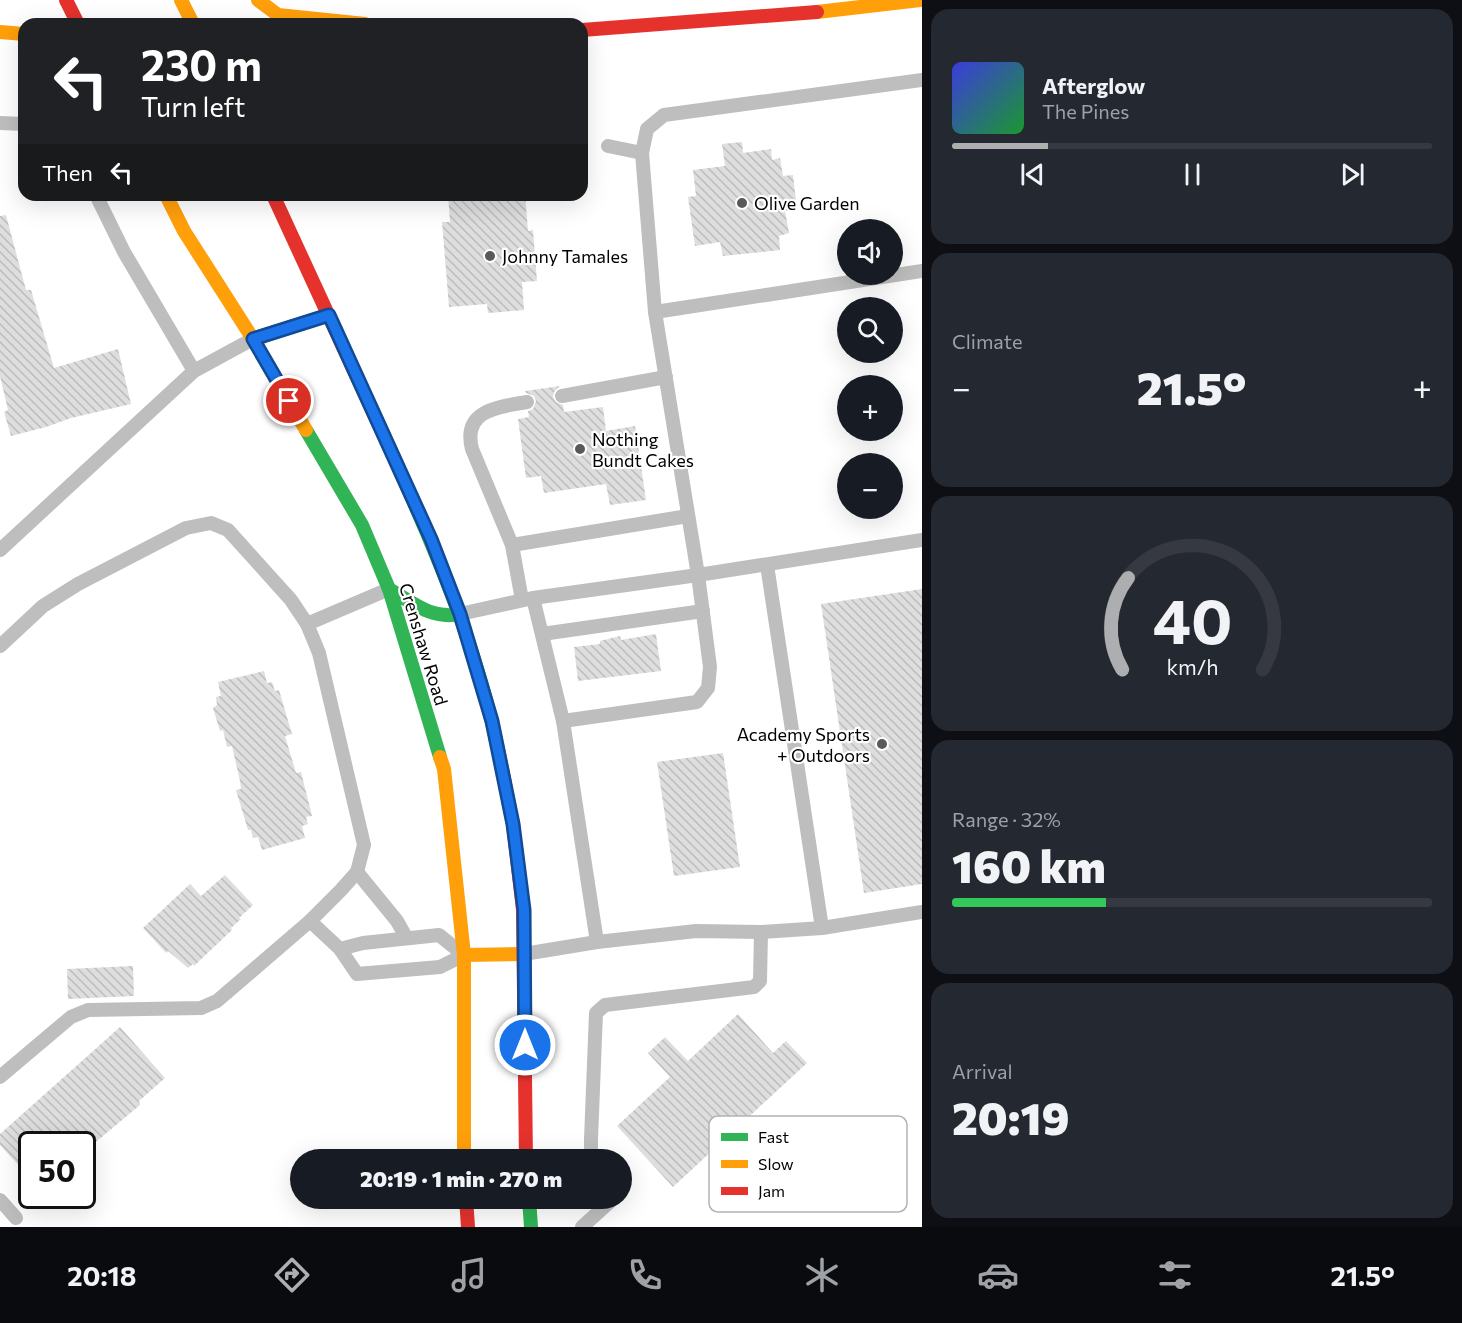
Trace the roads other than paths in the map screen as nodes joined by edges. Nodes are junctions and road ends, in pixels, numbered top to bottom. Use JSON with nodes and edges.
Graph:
{"nodes":[{"id":1,"x":66,"y":0,"type":"edge"},
{"id":2,"x":181,"y":0,"type":"edge"},
{"id":3,"x":258,"y":0,"type":"edge"},
{"id":4,"x":920,"y":0,"type":"edge"},
{"id":5,"x":75,"y":18,"type":"edge"},
{"id":6,"x":190,"y":18,"type":"edge"},
{"id":7,"x":307,"y":18,"type":"edge"},
{"id":8,"x":588,"y":30,"type":"edge"},
{"id":9,"x":0,"y":32,"type":"edge"},
{"id":10,"x":18,"y":34,"type":"edge"},
{"id":11,"x":922,"y":80,"type":"edge"},
{"id":12,"x":0,"y":123,"type":"edge"},
{"id":13,"x":18,"y":124,"type":"edge"},
{"id":14,"x":608,"y":146,"type":"dead end"},
{"id":15,"x":642,"y":153,"type":"junction"},
{"id":16,"x":99,"y":201,"type":"edge"},
{"id":17,"x":169,"y":201,"type":"edge"},
{"id":18,"x":276,"y":201,"type":"edge"},
{"id":19,"x":922,"y":271,"type":"edge"},
{"id":20,"x":655,"y":312,"type":"junction"},
{"id":21,"x":329,"y":315,"type":"junction"},
{"id":22,"x":253,"y":339,"type":"junction"},
{"id":23,"x":194,"y":371,"type":"junction"},
{"id":24,"x":666,"y":377,"type":"junction"},
{"id":25,"x":562,"y":396,"type":"dead end"},
{"id":26,"x":527,"y":402,"type":"dead end"},
{"id":27,"x":688,"y":516,"type":"junction"},
{"id":28,"x":922,"y":540,"type":"edge"},
{"id":29,"x":512,"y":545,"type":"junction"},
{"id":30,"x":0,"y":549,"type":"edge"},
{"id":31,"x":766,"y":565,"type":"junction"},
{"id":32,"x":698,"y":575,"type":"junction"},
{"id":33,"x":389,"y":589,"type":"junction"},
{"id":34,"x":527,"y":599,"type":"junction"},
{"id":35,"x":703,"y":611,"type":"junction"},
{"id":36,"x":460,"y":614,"type":"junction"},
{"id":37,"x":307,"y":624,"type":"junction"},
{"id":38,"x":542,"y":634,"type":"junction"},
{"id":39,"x":0,"y":646,"type":"edge"},
{"id":40,"x":563,"y":721,"type":"junction"},
{"id":41,"x":357,"y":872,"type":"junction"},
{"id":42,"x":922,"y":912,"type":"edge"},
{"id":43,"x":310,"y":921,"type":"junction"},
{"id":44,"x":822,"y":928,"type":"junction"},
{"id":45,"x":761,"y":932,"type":"junction"},
{"id":46,"x":406,"y":937,"type":"junction"},
{"id":47,"x":597,"y":942,"type":"junction"},
{"id":48,"x":340,"y":949,"type":"junction"},
{"id":49,"x":464,"y":954,"type":"junction"},
{"id":50,"x":524,"y":954,"type":"junction"},
{"id":51,"x":0,"y":1077,"type":"edge"},
{"id":52,"x":464,"y":1149,"type":"edge"},
{"id":53,"x":526,"y":1149,"type":"edge"},
{"id":54,"x":591,"y":1149,"type":"edge"},
{"id":55,"x":0,"y":1200,"type":"edge"},
{"id":56,"x":467,"y":1209,"type":"edge"},
{"id":57,"x":530,"y":1209,"type":"edge"},
{"id":58,"x":602,"y":1209,"type":"edge"},
{"id":59,"x":16,"y":1218,"type":"dead end"},
{"id":60,"x":468,"y":1227,"type":"edge"},
{"id":61,"x":531,"y":1227,"type":"edge"},
{"id":62,"x":582,"y":1227,"type":"edge"}],
"edges":[{"from":1,"to":5,"type":"main road"},
{"from":2,"to":6,"type":"main road"},
{"from":3,"to":7,"type":"main road"},
{"from":4,"to":8,"type":"main road"},
{"from":9,"to":10,"type":"main road"},
{"from":11,"to":15,"type":"lane"},
{"from":12,"to":13,"type":"lane"},
{"from":14,"to":15,"type":"lane"},
{"from":15,"to":20,"type":"lane"},
{"from":16,"to":23,"type":"lane"},
{"from":17,"to":22,"type":"main road","name":"Crenshaw Road"},
{"from":18,"to":21,"type":"main road"},
{"from":19,"to":20,"type":"lane"},
{"from":20,"to":24,"type":"lane"},
{"from":21,"to":22,"type":"main road"},
{"from":21,"to":36,"type":"main road"},
{"from":22,"to":23,"type":"lane"},
{"from":22,"to":33,"type":"main road","name":"Crenshaw Road"},
{"from":23,"to":30,"type":"lane"},
{"from":24,"to":25,"type":"lane"},
{"from":24,"to":27,"type":"lane"},
{"from":26,"to":29,"type":"lane"},
{"from":27,"to":29,"type":"lane"},
{"from":27,"to":32,"type":"lane"},
{"from":28,"to":31,"type":"lane"},
{"from":29,"to":34,"type":"lane"},
{"from":31,"to":32,"type":"lane"},
{"from":31,"to":44,"type":"lane"},
{"from":32,"to":34,"type":"lane"},
{"from":32,"to":35,"type":"lane"},
{"from":33,"to":36,"type":"main road"},
{"from":33,"to":37,"type":"lane"},
{"from":33,"to":49,"type":"main road","name":"Crenshaw Road"},
{"from":34,"to":36,"type":"lane"},
{"from":34,"to":38,"type":"lane"},
{"from":35,"to":38,"type":"lane"},
{"from":35,"to":40,"type":"lane"},
{"from":36,"to":50,"type":"main road"},
{"from":37,"to":39,"type":"lane"},
{"from":37,"to":41,"type":"lane"},
{"from":38,"to":40,"type":"lane"},
{"from":40,"to":47,"type":"lane"},
{"from":41,"to":43,"type":"lane"},
{"from":41,"to":46,"type":"lane"},
{"from":42,"to":44,"type":"lane"},
{"from":43,"to":48,"type":"lane"},
{"from":43,"to":51,"type":"lane"},
{"from":44,"to":45,"type":"lane"},
{"from":45,"to":47,"type":"lane"},
{"from":45,"to":54,"type":"lane"},
{"from":46,"to":48,"type":"lane"},
{"from":46,"to":49,"type":"lane"},
{"from":47,"to":50,"type":"lane"},
{"from":48,"to":49,"type":"lane"},
{"from":49,"to":50,"type":"main road"},
{"from":49,"to":52,"type":"main road","name":"Crenshaw Road"},
{"from":50,"to":53,"type":"main road"},
{"from":55,"to":59,"type":"lane"},
{"from":56,"to":60,"type":"main road"},
{"from":57,"to":61,"type":"main road"},
{"from":58,"to":62,"type":"lane"}]}
